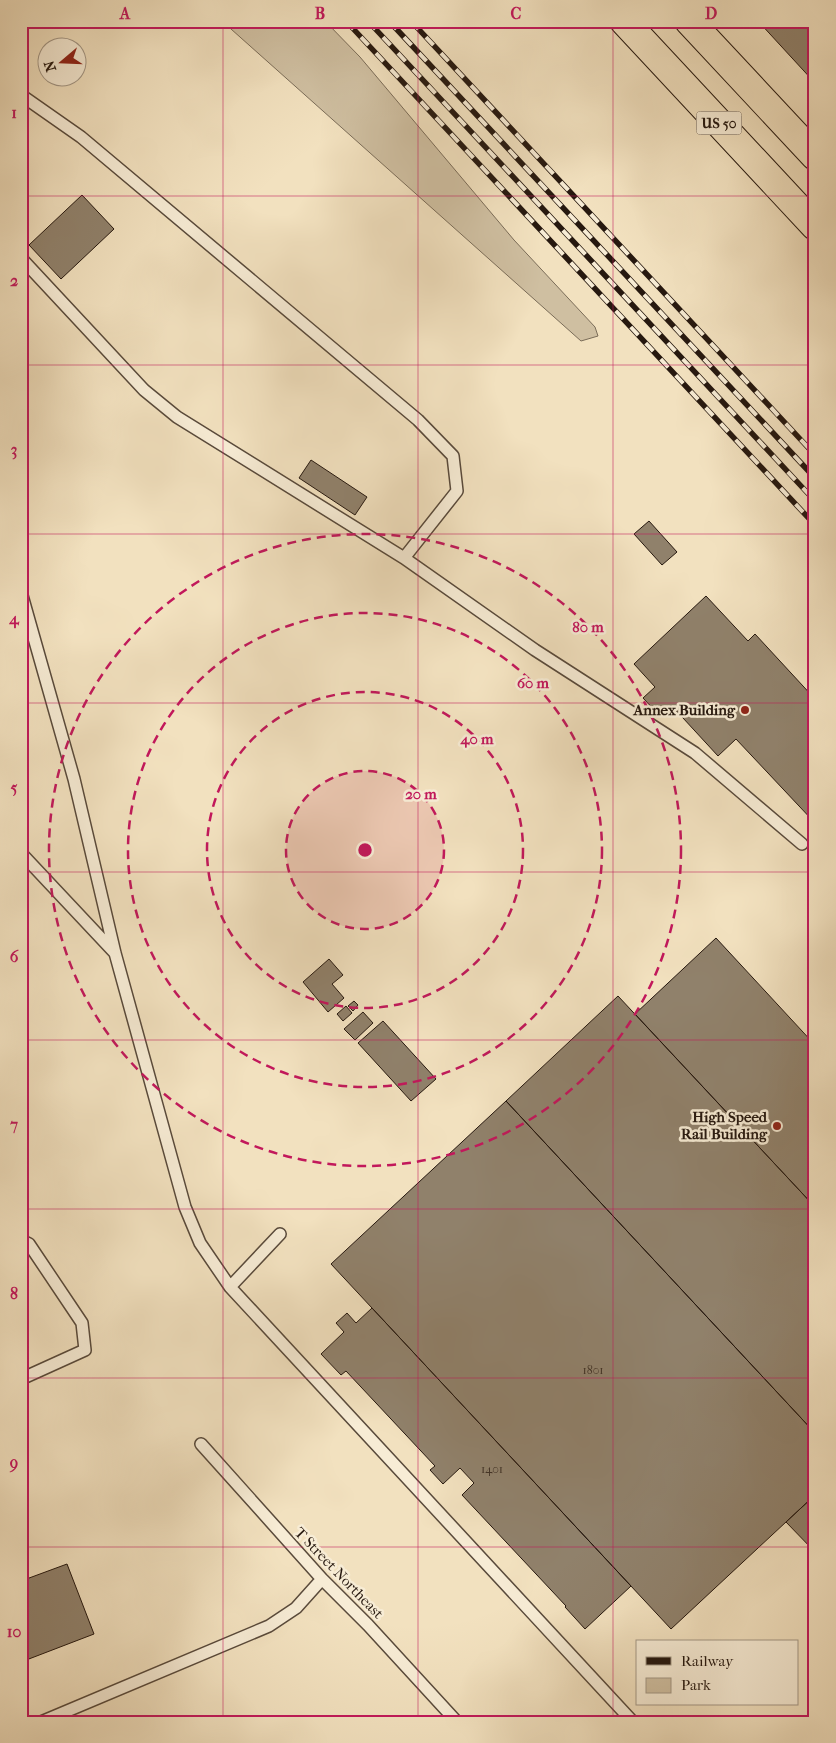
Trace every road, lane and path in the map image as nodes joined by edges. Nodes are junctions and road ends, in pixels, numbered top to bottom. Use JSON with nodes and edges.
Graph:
{"nodes":[{"id":1,"x":624,"y":21,"type":"edge"},
{"id":2,"x":689,"y":21,"type":"edge"},
{"id":3,"x":21,"y":94,"type":"edge"},
{"id":4,"x":815,"y":156,"type":"edge"},
{"id":5,"x":815,"y":226,"type":"edge"},
{"id":6,"x":21,"y":258,"type":"edge"},
{"id":7,"x":404,"y":558,"type":"junction"},
{"id":8,"x":21,"y":592,"type":"edge"},
{"id":9,"x":802,"y":844,"type":"dead end"},
{"id":10,"x":21,"y":853,"type":"edge"},
{"id":11,"x":115,"y":953,"type":"junction"},
{"id":12,"x":280,"y":1234,"type":"dead end"},
{"id":13,"x":21,"y":1240,"type":"edge"},
{"id":14,"x":230,"y":1287,"type":"junction"},
{"id":15,"x":21,"y":1379,"type":"edge"},
{"id":16,"x":201,"y":1444,"type":"dead end"},
{"id":17,"x":322,"y":1579,"type":"junction"},
{"id":18,"x":454,"y":1721,"type":"edge"},
{"id":19,"x":41,"y":1722,"type":"edge"},
{"id":20,"x":633,"y":1722,"type":"edge"}],
"edges":[{"from":1,"to":5,"type":"highway","number":"US 50"},
{"from":2,"to":4,"type":"highway"},
{"from":3,"to":7,"type":"lane"},
{"from":6,"to":7,"type":"lane"},
{"from":7,"to":9,"type":"lane"},
{"from":8,"to":11,"type":"lane"},
{"from":10,"to":11,"type":"lane"},
{"from":11,"to":14,"type":"lane"},
{"from":12,"to":14,"type":"lane"},
{"from":13,"to":15,"type":"lane"},
{"from":14,"to":20,"type":"lane"},
{"from":16,"to":17,"type":"lane","name":"T Street Northeast"},
{"from":17,"to":18,"type":"lane","name":"T Street Northeast"},
{"from":17,"to":19,"type":"lane"}]}
